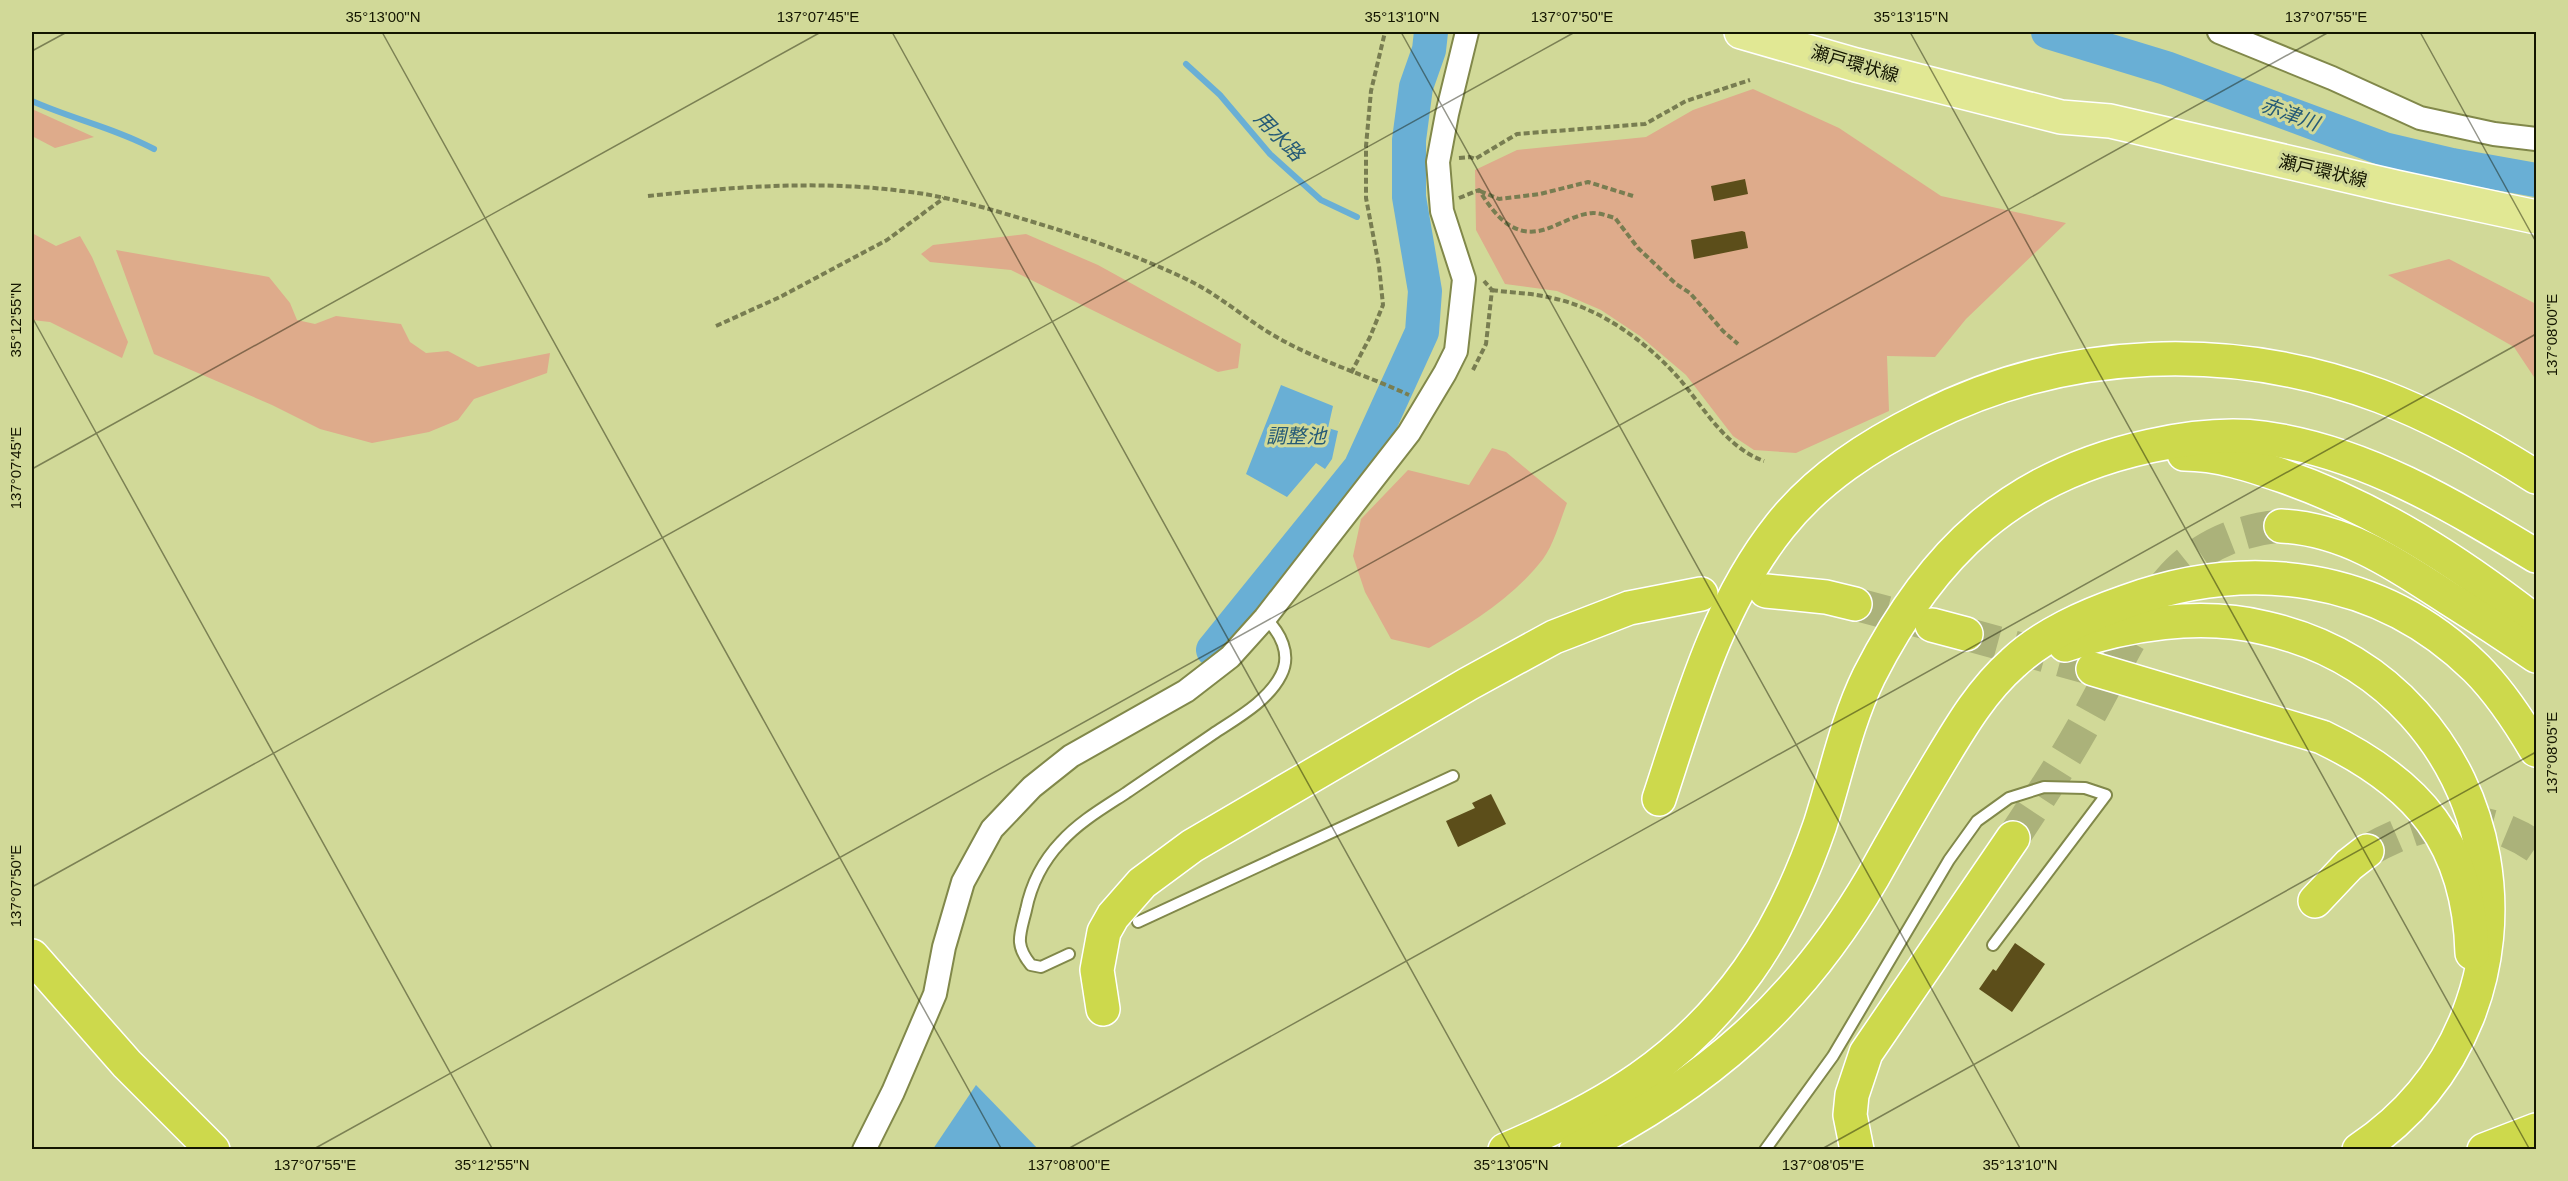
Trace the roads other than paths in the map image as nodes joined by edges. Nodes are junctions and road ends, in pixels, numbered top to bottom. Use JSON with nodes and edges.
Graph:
{"nodes":[{"id":1,"x":1467,"y":32,"type":"edge"},
{"id":2,"x":1741,"y":32,"type":"edge"},
{"id":3,"x":1806,"y":32,"type":"edge"},
{"id":4,"x":2219,"y":32,"type":"edge"},
{"id":5,"x":2110,"y":121,"type":"junction"},
{"id":6,"x":2536,"y":139,"type":"edge"},
{"id":7,"x":2536,"y":217,"type":"edge"},
{"id":8,"x":2102,"y":459,"type":"junction"},
{"id":9,"x":2536,"y":477,"type":"edge"},
{"id":10,"x":2282,"y":526,"type":"tunnel mouth"},
{"id":11,"x":2536,"y":556,"type":"edge"},
{"id":12,"x":1766,"y":591,"type":"dead end"},
{"id":13,"x":1701,"y":594,"type":"dead end"},
{"id":14,"x":1855,"y":604,"type":"tunnel mouth"},
{"id":15,"x":1265,"y":618,"type":"junction"},
{"id":16,"x":2536,"y":622,"type":"edge"},
{"id":17,"x":1932,"y":625,"type":"tunnel mouth"},
{"id":18,"x":1966,"y":634,"type":"tunnel mouth"},
{"id":19,"x":2536,"y":656,"type":"edge"},
{"id":20,"x":2093,"y":669,"type":"tunnel mouth"},
{"id":21,"x":1978,"y":701,"type":"junction"},
{"id":22,"x":2536,"y":750,"type":"edge"},
{"id":23,"x":1452,"y":776,"type":"dead end"},
{"id":24,"x":1659,"y":799,"type":"dead end"},
{"id":25,"x":2013,"y":838,"type":"tunnel mouth"},
{"id":26,"x":2367,"y":851,"type":"tunnel mouth"},
{"id":27,"x":2315,"y":901,"type":"dead end"},
{"id":28,"x":1138,"y":922,"type":"dead end"},
{"id":29,"x":1993,"y":945,"type":"dead end"},
{"id":30,"x":1069,"y":954,"type":"dead end"},
{"id":31,"x":32,"y":956,"type":"edge"},
{"id":32,"x":32,"y":989,"type":"edge"},
{"id":33,"x":1103,"y":1008,"type":"dead end"},
{"id":34,"x":2444,"y":1065,"type":"junction"},
{"id":35,"x":2536,"y":1130,"type":"edge"},
{"id":36,"x":181,"y":1149,"type":"edge"},
{"id":37,"x":213,"y":1149,"type":"edge"},
{"id":38,"x":864,"y":1149,"type":"edge"},
{"id":39,"x":1505,"y":1149,"type":"edge"},
{"id":40,"x":1576,"y":1149,"type":"edge"},
{"id":41,"x":1765,"y":1149,"type":"edge"},
{"id":42,"x":1857,"y":1149,"type":"edge"},
{"id":43,"x":2359,"y":1149,"type":"edge"},
{"id":44,"x":2484,"y":1149,"type":"edge"}],
"edges":[{"from":1,"to":15,"type":"street"},
{"from":2,"to":5,"type":"main road","name":"瀬戸環状線"},
{"from":3,"to":5,"type":"main road","name":"瀬戸環状線"},
{"from":4,"to":6,"type":"street"},
{"from":5,"to":7,"type":"main road","name":"瀬戸環状線"},
{"from":8,"to":11,"type":"highway"},
{"from":8,"to":16,"type":"highway"},
{"from":8,"to":39,"type":"highway"},
{"from":9,"to":24,"type":"highway"},
{"from":10,"to":19,"type":"highway"},
{"from":12,"to":14,"type":"highway"},
{"from":13,"to":33,"type":"highway"},
{"from":15,"to":30,"type":"lane"},
{"from":15,"to":38,"type":"street"},
{"from":17,"to":18,"type":"highway"},
{"from":20,"to":34,"type":"highway"},
{"from":21,"to":22,"type":"highway"},
{"from":21,"to":34,"type":"highway"},
{"from":21,"to":40,"type":"highway"},
{"from":23,"to":28,"type":"lane"},
{"from":25,"to":42,"type":"highway"},
{"from":26,"to":27,"type":"highway"},
{"from":29,"to":41,"type":"lane"},
{"from":31,"to":37,"type":"highway"},
{"from":32,"to":36,"type":"highway"},
{"from":34,"to":43,"type":"highway"},
{"from":35,"to":44,"type":"highway"}]}
